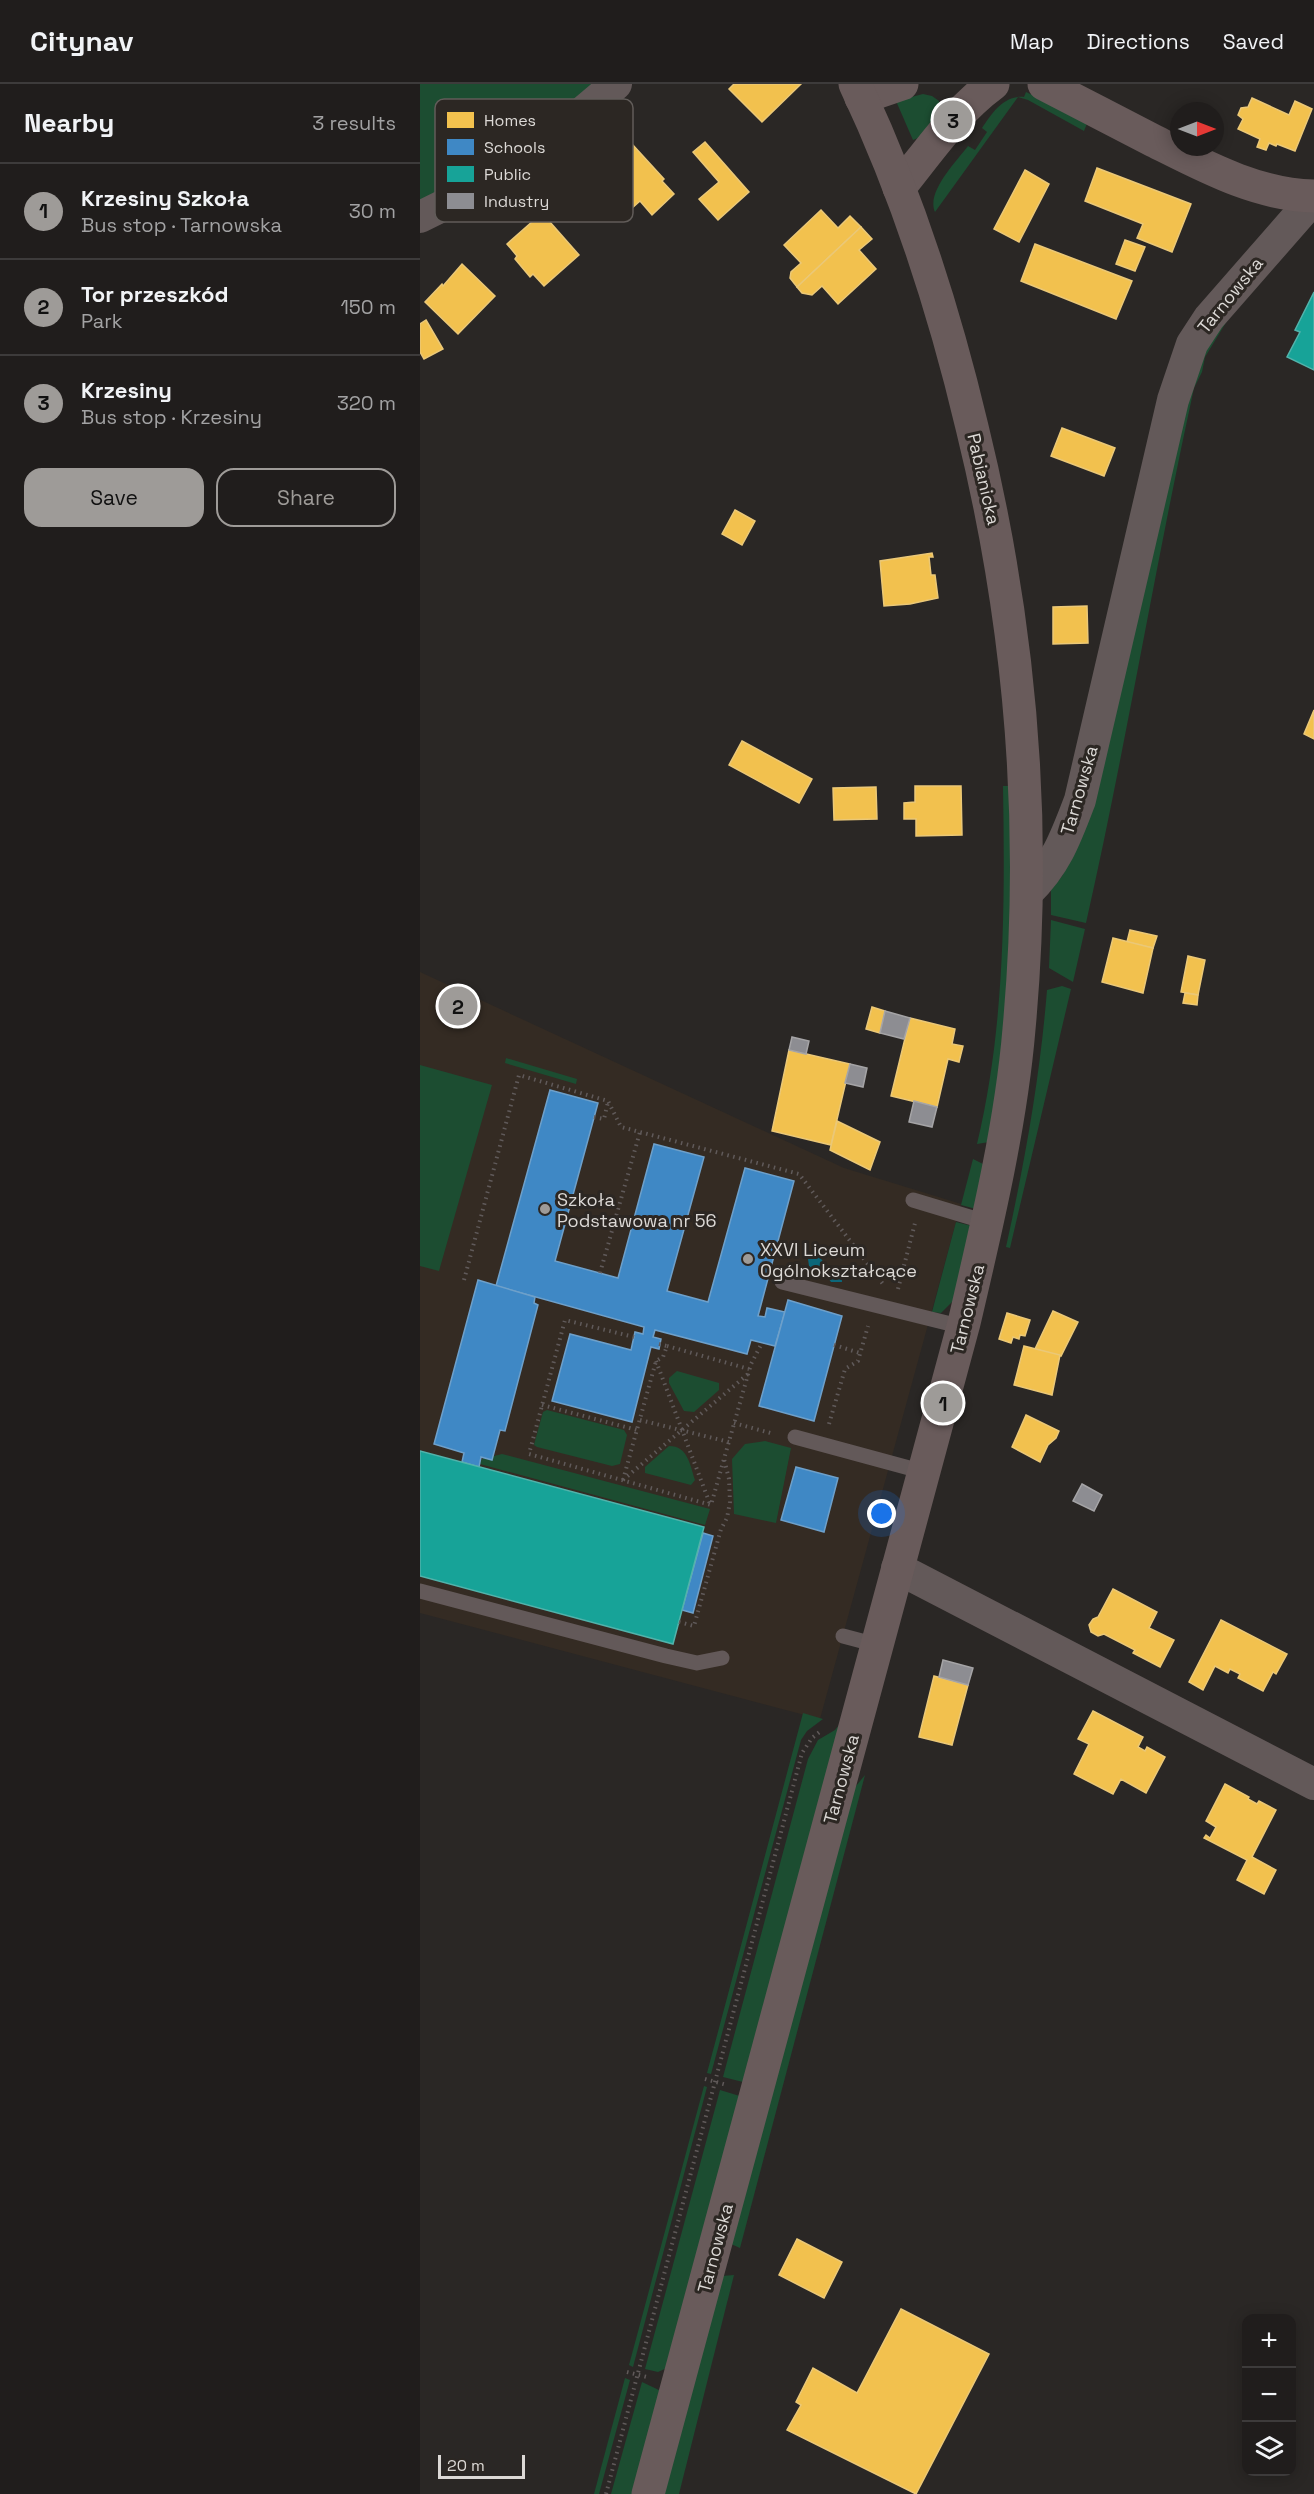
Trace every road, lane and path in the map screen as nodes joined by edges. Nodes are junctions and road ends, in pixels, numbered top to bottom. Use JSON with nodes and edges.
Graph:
{"nodes":[{"id":1,"x":615,"y":84,"type":"edge"},
{"id":2,"x":902,"y":84,"type":"edge"},
{"id":3,"x":993,"y":84,"type":"edge"},
{"id":4,"x":1044,"y":84,"type":"edge"},
{"id":5,"x":858,"y":91,"type":"edge"},
{"id":6,"x":597,"y":99,"type":"edge"},
{"id":7,"x":899,"y":188,"type":"junction"},
{"id":8,"x":1314,"y":197,"type":"edge"},
{"id":9,"x":435,"y":210,"type":"edge"},
{"id":10,"x":420,"y":218,"type":"edge"},
{"id":11,"x":1027,"y":893,"type":"junction"},
{"id":12,"x":608,"y":1101,"type":"junction"},
{"id":13,"x":594,"y":1116,"type":"dead end"},
{"id":14,"x":640,"y":1132,"type":"junction"},
{"id":15,"x":917,"y":1201,"type":"joint"},
{"id":16,"x":986,"y":1222,"type":"junction"},
{"id":17,"x":600,"y":1273,"type":"dead end"},
{"id":18,"x":464,"y":1280,"type":"dead end"},
{"id":19,"x":782,"y":1282,"type":"dead end"},
{"id":20,"x":888,"y":1290,"type":"dead end"},
{"id":21,"x":895,"y":1299,"type":"dead end"},
{"id":22,"x":873,"y":1305,"type":"junction"},
{"id":23,"x":963,"y":1328,"type":"junction"},
{"id":24,"x":634,"y":1337,"type":"dead end"},
{"id":25,"x":762,"y":1343,"type":"dead end"},
{"id":26,"x":660,"y":1344,"type":"dead end"},
{"id":27,"x":834,"y":1345,"type":"dead end"},
{"id":28,"x":667,"y":1346,"type":"junction"},
{"id":29,"x":860,"y":1353,"type":"junction"},
{"id":30,"x":656,"y":1361,"type":"junction"},
{"id":31,"x":749,"y":1371,"type":"junction"},
{"id":32,"x":542,"y":1405,"type":"junction"},
{"id":33,"x":640,"y":1420,"type":"junction"},
{"id":34,"x":734,"y":1422,"type":"junction"},
{"id":35,"x":637,"y":1430,"type":"junction"},
{"id":36,"x":682,"y":1430,"type":"junction"},
{"id":37,"x":795,"y":1437,"type":"joint"},
{"id":38,"x":729,"y":1442,"type":"junction"},
{"id":39,"x":823,"y":1445,"type":"junction"},
{"id":40,"x":724,"y":1459,"type":"junction"},
{"id":41,"x":924,"y":1472,"type":"junction"},
{"id":42,"x":622,"y":1481,"type":"junction"},
{"id":43,"x":711,"y":1505,"type":"junction"},
{"id":44,"x":897,"y":1568,"type":"junction"},
{"id":45,"x":420,"y":1591,"type":"edge"},
{"id":46,"x":679,"y":1622,"type":"dead end"},
{"id":47,"x":843,"y":1636,"type":"dead end"},
{"id":48,"x":877,"y":1645,"type":"junction"},
{"id":49,"x":722,"y":1658,"type":"dead end"},
{"id":50,"x":828,"y":1726,"type":"dead end"},
{"id":51,"x":1314,"y":1784,"type":"edge"},
{"id":52,"x":606,"y":2494,"type":"edge"},
{"id":53,"x":648,"y":2494,"type":"edge"}],
"edges":[{"from":1,"to":6,"type":"street"},
{"from":2,"to":5,"type":"street"},
{"from":3,"to":7,"type":"street"},
{"from":4,"to":8,"type":"street"},
{"from":5,"to":7,"type":"street","name":"Pabianicka"},
{"from":7,"to":11,"type":"street","name":"Pabianicka"},
{"from":8,"to":11,"type":"street","name":"Tarnowska"},
{"from":9,"to":10,"type":"street"},
{"from":11,"to":16,"type":"street","name":"Tarnowska"},
{"from":12,"to":13,"type":"path"},
{"from":12,"to":14,"type":"path"},
{"from":12,"to":18,"type":"path"},
{"from":14,"to":17,"type":"path"},
{"from":14,"to":20,"type":"path"},
{"from":15,"to":16,"type":"lane"},
{"from":15,"to":21,"type":"path"},
{"from":16,"to":23,"type":"street","name":"Tarnowska"},
{"from":19,"to":22,"type":"lane"},
{"from":22,"to":23,"type":"lane"},
{"from":22,"to":29,"type":"path"},
{"from":23,"to":41,"type":"street","name":"Tarnowska"},
{"from":24,"to":32,"type":"path"},
{"from":25,"to":31,"type":"path"},
{"from":26,"to":28,"type":"path"},
{"from":27,"to":29,"type":"path"},
{"from":28,"to":30,"type":"path"},
{"from":28,"to":31,"type":"path"},
{"from":29,"to":39,"type":"path"},
{"from":30,"to":33,"type":"path"},
{"from":30,"to":36,"type":"path"},
{"from":31,"to":34,"type":"path"},
{"from":31,"to":36,"type":"path"},
{"from":32,"to":35,"type":"path"},
{"from":32,"to":42,"type":"path"},
{"from":33,"to":35,"type":"path"},
{"from":33,"to":36,"type":"path"},
{"from":34,"to":37,"type":"path"},
{"from":34,"to":38,"type":"path"},
{"from":35,"to":42,"type":"path"},
{"from":36,"to":38,"type":"path"},
{"from":36,"to":42,"type":"path"},
{"from":36,"to":43,"type":"path"},
{"from":37,"to":39,"type":"lane"},
{"from":38,"to":40,"type":"path"},
{"from":39,"to":41,"type":"lane"},
{"from":40,"to":43,"type":"path"},
{"from":40,"to":46,"type":"path"},
{"from":41,"to":44,"type":"street","name":"Tarnowska"},
{"from":42,"to":43,"type":"path"},
{"from":44,"to":48,"type":"street","name":"Tarnowska"},
{"from":44,"to":51,"type":"street"},
{"from":45,"to":49,"type":"lane"},
{"from":47,"to":48,"type":"lane"},
{"from":48,"to":53,"type":"street","name":"Tarnowska"},
{"from":50,"to":52,"type":"path"}]}
